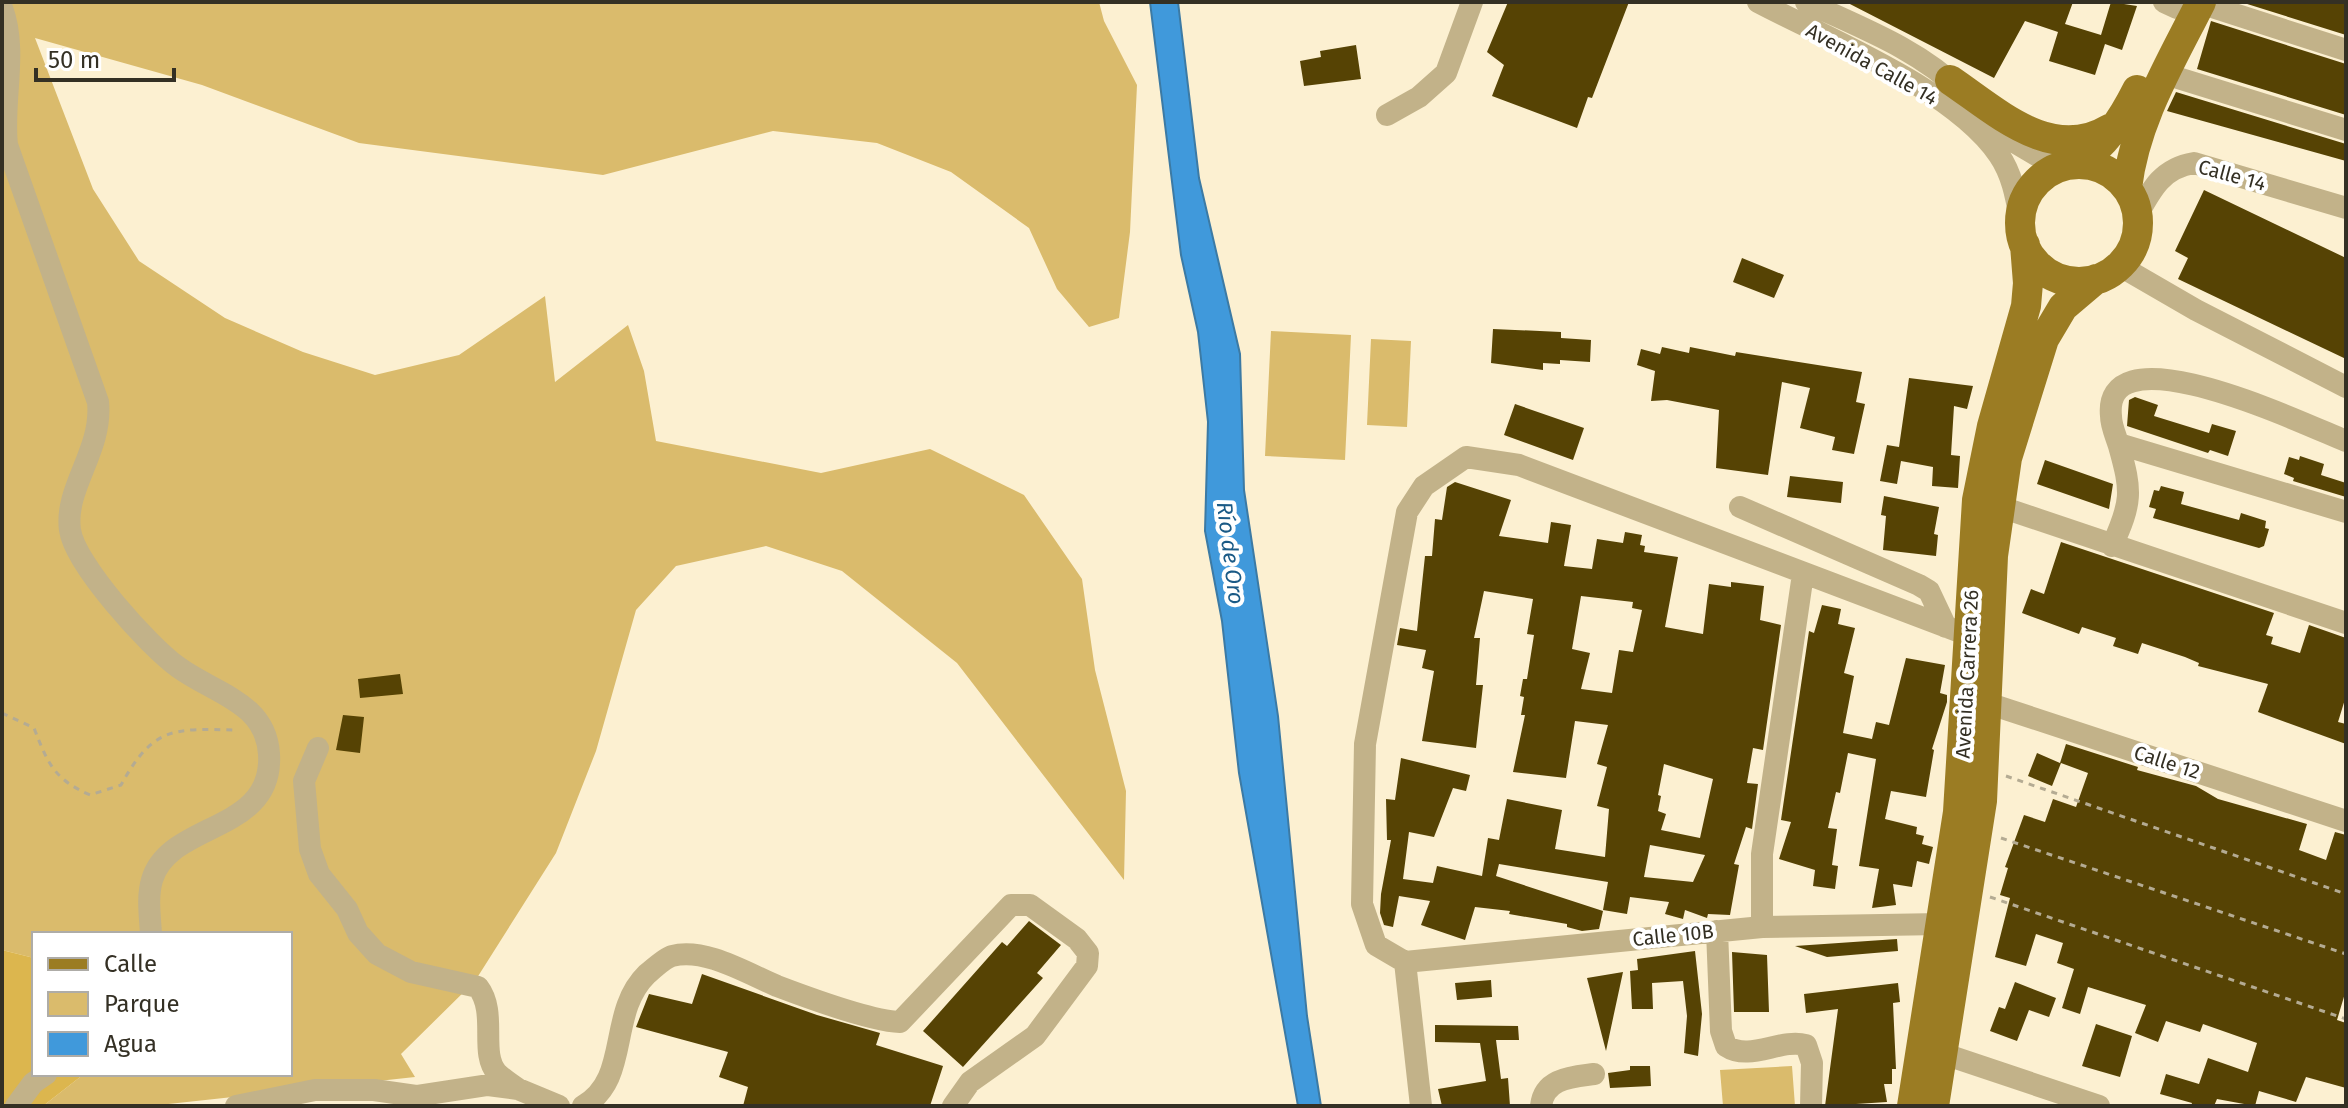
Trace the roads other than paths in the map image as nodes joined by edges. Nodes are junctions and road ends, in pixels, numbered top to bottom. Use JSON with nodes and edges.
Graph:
{"nodes":[{"id":1,"x":1472,"y":2,"type":"edge"},
{"id":2,"x":1758,"y":2,"type":"edge"},
{"id":3,"x":1806,"y":2,"type":"edge"},
{"id":4,"x":2184,"y":3,"type":"edge"},
{"id":5,"x":2,"y":8,"type":"edge"},
{"id":6,"x":2346,"y":50,"type":"edge"},
{"id":7,"x":2165,"y":74,"type":"junction"},
{"id":8,"x":1950,"y":80,"type":"junction"},
{"id":9,"x":1387,"y":115,"type":"dead end"},
{"id":10,"x":2121,"y":122,"type":"junction"},
{"id":11,"x":2346,"y":130,"type":"edge"},
{"id":12,"x":2068,"y":166,"type":"junction"},
{"id":13,"x":2132,"y":201,"type":"junction"},
{"id":14,"x":2346,"y":208,"type":"edge"},
{"id":15,"x":2022,"y":232,"type":"junction"},
{"id":16,"x":2108,"y":272,"type":"junction"},
{"id":17,"x":2346,"y":387,"type":"edge"},
{"id":18,"x":2346,"y":441,"type":"edge"},
{"id":19,"x":2119,"y":444,"type":"junction"},
{"id":20,"x":1998,"y":506,"type":"junction"},
{"id":21,"x":1740,"y":507,"type":"dead end"},
{"id":22,"x":2346,"y":512,"type":"edge"},
{"id":23,"x":2112,"y":546,"type":"junction"},
{"id":24,"x":1803,"y":574,"type":"junction"},
{"id":25,"x":2346,"y":623,"type":"edge"},
{"id":26,"x":1957,"y":631,"type":"junction"},
{"id":27,"x":1987,"y":703,"type":"junction"},
{"id":28,"x":318,"y":748,"type":"dead end"},
{"id":29,"x":2346,"y":821,"type":"edge"},
{"id":30,"x":1941,"y":924,"type":"junction"},
{"id":31,"x":1762,"y":927,"type":"junction"},
{"id":32,"x":1717,"y":931,"type":"junction"},
{"id":33,"x":151,"y":932,"type":"edge"},
{"id":34,"x":1405,"y":962,"type":"junction"},
{"id":35,"x":1932,"y":1050,"type":"junction"},
{"id":36,"x":1594,"y":1074,"type":"dead end"},
{"id":37,"x":43,"y":1076,"type":"edge"},
{"id":38,"x":518,"y":1089,"type":"junction"},
{"id":39,"x":16,"y":1106,"type":"edge"},
{"id":40,"x":236,"y":1106,"type":"edge"},
{"id":41,"x":559,"y":1106,"type":"edge"},
{"id":42,"x":583,"y":1106,"type":"edge"},
{"id":43,"x":953,"y":1106,"type":"edge"},
{"id":44,"x":1421,"y":1106,"type":"edge"},
{"id":45,"x":1541,"y":1106,"type":"edge"},
{"id":46,"x":1811,"y":1106,"type":"edge"},
{"id":47,"x":1912,"y":1106,"type":"edge"},
{"id":48,"x":1934,"y":1106,"type":"edge"},
{"id":49,"x":2099,"y":1106,"type":"edge"}],
"edges":[{"from":1,"to":9,"type":"street"},
{"from":2,"to":15,"type":"street","name":"Avenida Calle 14"},
{"from":3,"to":8,"type":"street","name":"Avenida Calle 14"},
{"from":4,"to":6,"type":"street"},
{"from":4,"to":7,"type":"main road"},
{"from":4,"to":10,"type":"main road"},
{"from":5,"to":33,"type":"street"},
{"from":7,"to":11,"type":"street"},
{"from":7,"to":13,"type":"main road"},
{"from":8,"to":10,"type":"main road"},
{"from":8,"to":12,"type":"street","name":"Avenida Calle 14"},
{"from":10,"to":12,"type":"main road"},
{"from":12,"to":13,"type":"main road"},
{"from":12,"to":15,"type":"main road"},
{"from":13,"to":14,"type":"street","name":"Calle 14"},
{"from":13,"to":16,"type":"main road"},
{"from":15,"to":16,"type":"main road"},
{"from":15,"to":26,"type":"main road","name":"Avenida Carrera 26"},
{"from":16,"to":17,"type":"street"},
{"from":16,"to":20,"type":"main road","name":"Avenida Carrera 26"},
{"from":18,"to":19,"type":"street"},
{"from":19,"to":22,"type":"street"},
{"from":19,"to":23,"type":"street"},
{"from":20,"to":23,"type":"street"},
{"from":20,"to":27,"type":"main road","name":"Avenida Carrera 26"},
{"from":21,"to":26,"type":"street"},
{"from":23,"to":25,"type":"street"},
{"from":24,"to":26,"type":"street"},
{"from":24,"to":31,"type":"street"},
{"from":24,"to":34,"type":"street"},
{"from":26,"to":30,"type":"main road","name":"Avenida Carrera 26"},
{"from":27,"to":29,"type":"street","name":"Calle 12"},
{"from":27,"to":35,"type":"main road","name":"Avenida Carrera 26"},
{"from":28,"to":38,"type":"street"},
{"from":30,"to":31,"type":"street","name":"Calle 10B"},
{"from":30,"to":35,"type":"main road","name":"Avenida Carrera 26"},
{"from":31,"to":32,"type":"street","name":"Calle 10B"},
{"from":32,"to":34,"type":"street","name":"Calle 10B"},
{"from":32,"to":46,"type":"street"},
{"from":34,"to":44,"type":"street"},
{"from":35,"to":47,"type":"main road","name":"Avenida Carrera 26"},
{"from":35,"to":48,"type":"main road","name":"Avenida Carrera 26"},
{"from":35,"to":49,"type":"street"},
{"from":36,"to":45,"type":"street"},
{"from":37,"to":39,"type":"street"},
{"from":38,"to":40,"type":"street"},
{"from":38,"to":41,"type":"street"},
{"from":42,"to":43,"type":"street"}]}
